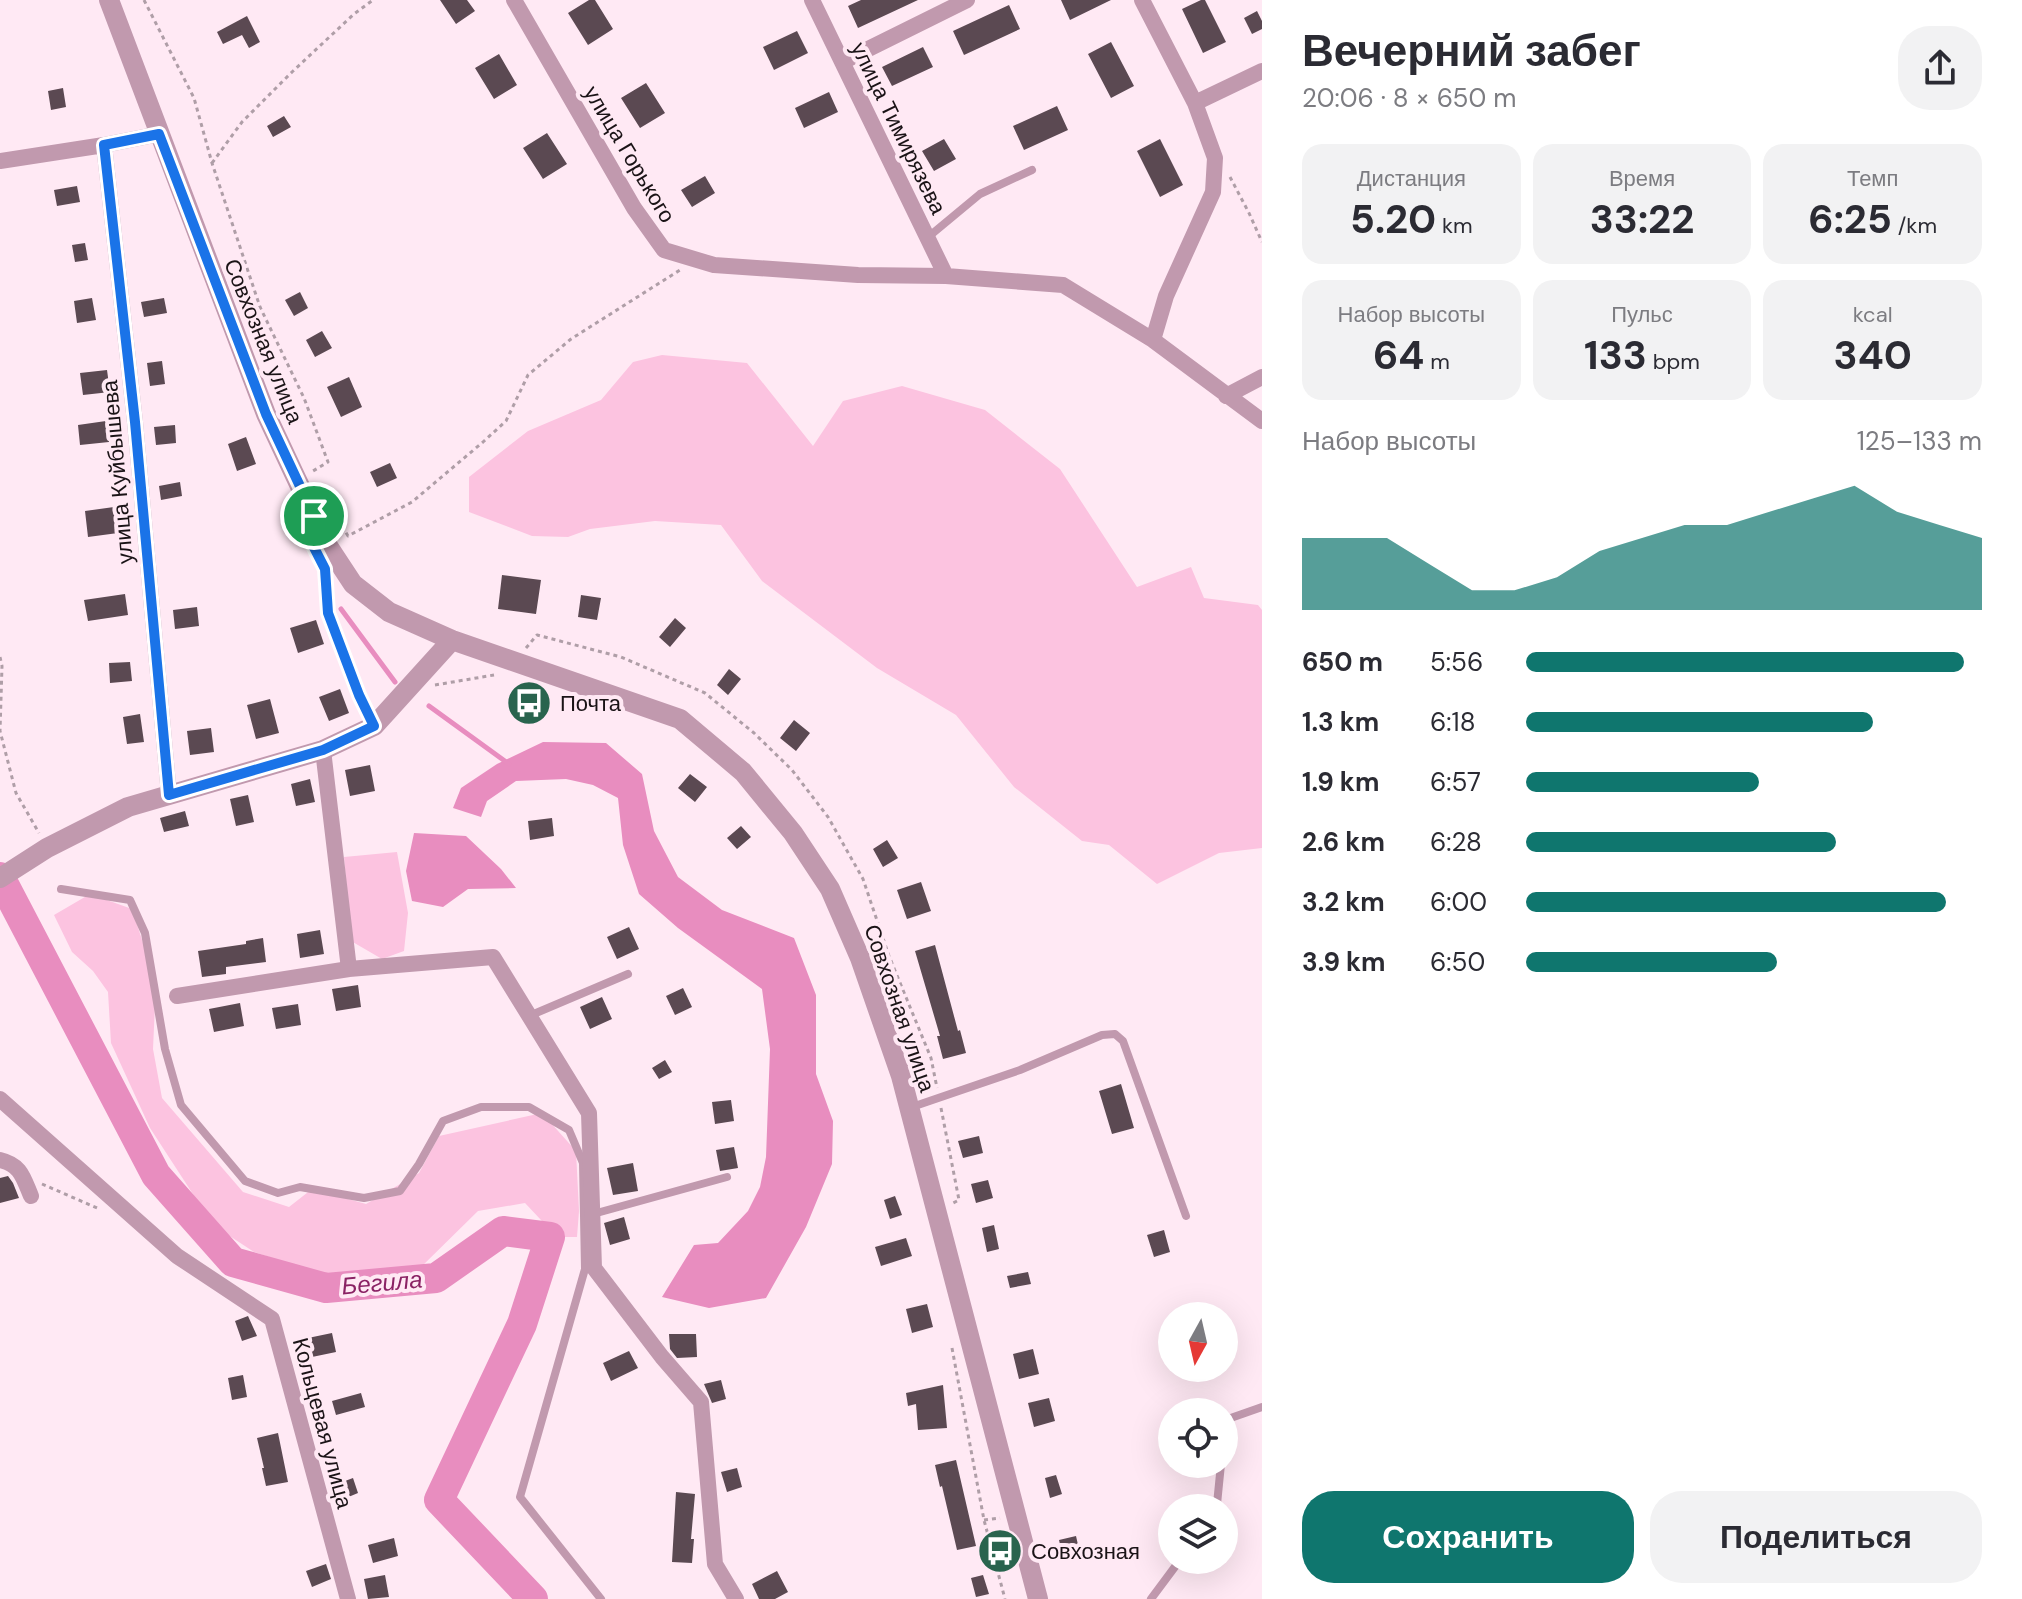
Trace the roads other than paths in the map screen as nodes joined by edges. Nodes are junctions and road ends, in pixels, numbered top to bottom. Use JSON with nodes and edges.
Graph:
{"nodes":[{"id":1,"x":109,"y":0,"type":"edge"},
{"id":2,"x":514,"y":0,"type":"edge"},
{"id":3,"x":812,"y":0,"type":"edge"},
{"id":4,"x":967,"y":0,"type":"edge"},
{"id":5,"x":1142,"y":0,"type":"edge"},
{"id":6,"x":842,"y":62,"type":"junction"},
{"id":7,"x":1262,"y":71,"type":"edge"},
{"id":8,"x":1195,"y":103,"type":"junction"},
{"id":9,"x":159,"y":134,"type":"junction"},
{"id":10,"x":104,"y":145,"type":"junction"},
{"id":11,"x":0,"y":161,"type":"edge"},
{"id":12,"x":1032,"y":170,"type":"dead end"},
{"id":13,"x":927,"y":238,"type":"junction"},
{"id":14,"x":946,"y":276,"type":"junction"},
{"id":15,"x":1153,"y":340,"type":"junction"},
{"id":16,"x":1262,"y":377,"type":"edge"},
{"id":17,"x":1226,"y":396,"type":"junction"},
{"id":18,"x":1262,"y":421,"type":"edge"},
{"id":19,"x":452,"y":640,"type":"junction"},
{"id":20,"x":323,"y":750,"type":"junction"},
{"id":21,"x":169,"y":795,"type":"junction"},
{"id":22,"x":0,"y":878,"type":"edge"},
{"id":23,"x":61,"y":889,"type":"dead end"},
{"id":24,"x":349,"y":969,"type":"junction"},
{"id":25,"x":628,"y":974,"type":"dead end"},
{"id":26,"x":177,"y":996,"type":"dead end"},
{"id":27,"x":529,"y":1016,"type":"junction"},
{"id":28,"x":0,"y":1099,"type":"edge"},
{"id":29,"x":909,"y":1108,"type":"junction"},
{"id":30,"x":0,"y":1160,"type":"edge"},
{"id":31,"x":727,"y":1177,"type":"dead end"},
{"id":32,"x":31,"y":1196,"type":"dead end"},
{"id":33,"x":592,"y":1214,"type":"junction"},
{"id":34,"x":1186,"y":1216,"type":"dead end"},
{"id":35,"x":1262,"y":1407,"type":"edge"},
{"id":36,"x":1238,"y":1415,"type":"edge"},
{"id":37,"x":1170,"y":1574,"type":"edge"},
{"id":38,"x":348,"y":1599,"type":"edge"},
{"id":39,"x":601,"y":1599,"type":"edge"},
{"id":40,"x":736,"y":1599,"type":"edge"},
{"id":41,"x":1038,"y":1599,"type":"edge"},
{"id":42,"x":1151,"y":1599,"type":"edge"}],
"edges":[{"from":1,"to":9,"type":"street","name":"Совхозная улица"},
{"from":2,"to":14,"type":"street","name":"улица Горького"},
{"from":3,"to":6,"type":"street","name":"улица Тимирязева"},
{"from":4,"to":6,"type":"street"},
{"from":5,"to":8,"type":"street"},
{"from":6,"to":13,"type":"street","name":"улица Тимирязева"},
{"from":7,"to":8,"type":"street"},
{"from":8,"to":15,"type":"street"},
{"from":9,"to":10,"type":"street"},
{"from":9,"to":19,"type":"street","name":"Совхозная улица"},
{"from":10,"to":11,"type":"street"},
{"from":10,"to":21,"type":"street","name":"улица Куйбышева"},
{"from":12,"to":13,"type":"lane"},
{"from":13,"to":14,"type":"street","name":"улица Тимирязева"},
{"from":14,"to":15,"type":"street","name":"улица Горького"},
{"from":15,"to":17,"type":"street","name":"улица Горького"},
{"from":16,"to":17,"type":"street"},
{"from":17,"to":18,"type":"street","name":"улица Горького"},
{"from":19,"to":20,"type":"street"},
{"from":19,"to":29,"type":"street","name":"Совхозная улица"},
{"from":20,"to":21,"type":"street"},
{"from":20,"to":24,"type":"street"},
{"from":21,"to":22,"type":"street"},
{"from":23,"to":39,"type":"lane"},
{"from":24,"to":26,"type":"street"},
{"from":24,"to":27,"type":"street"},
{"from":25,"to":27,"type":"lane"},
{"from":27,"to":33,"type":"street"},
{"from":28,"to":38,"type":"street","name":"Кольцевая улица"},
{"from":29,"to":34,"type":"lane"},
{"from":29,"to":41,"type":"street","name":"Совхозная улица"},
{"from":30,"to":32,"type":"street"},
{"from":31,"to":33,"type":"lane"},
{"from":33,"to":40,"type":"street"},
{"from":35,"to":36,"type":"lane"},
{"from":37,"to":42,"type":"lane"}]}
